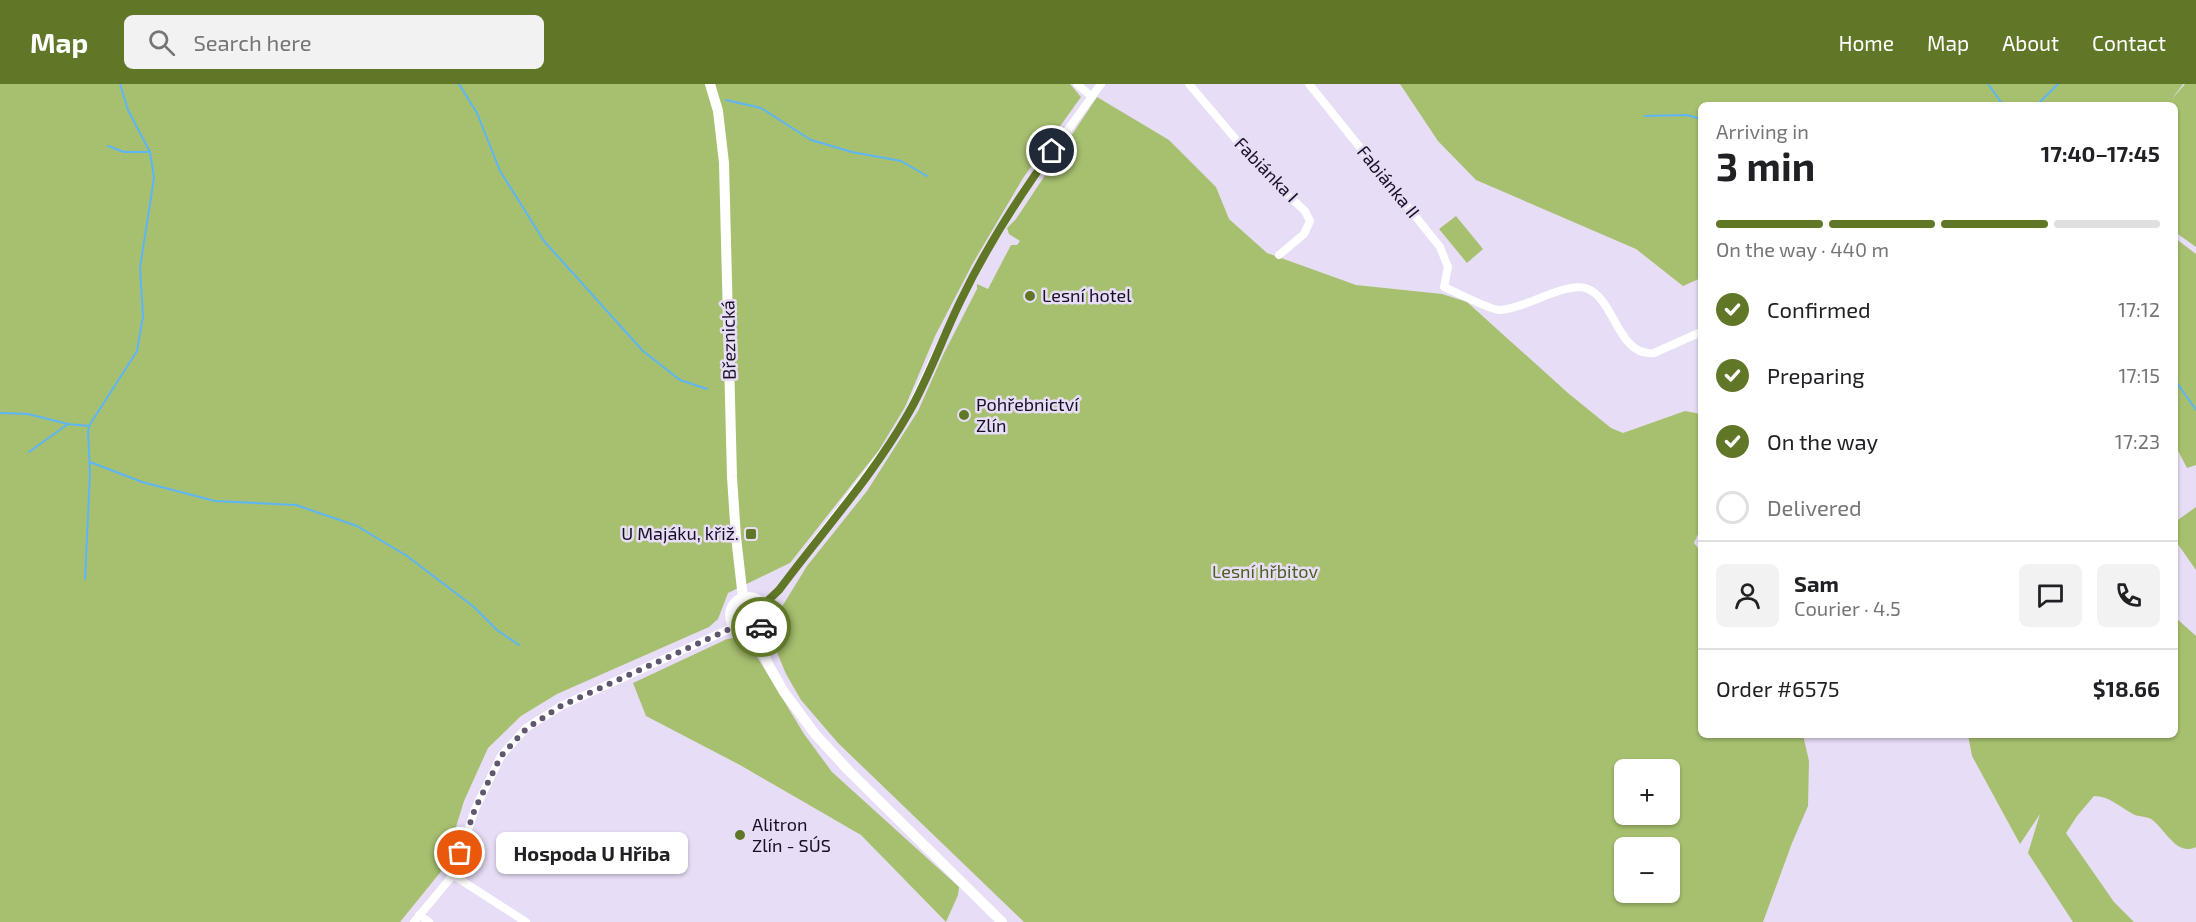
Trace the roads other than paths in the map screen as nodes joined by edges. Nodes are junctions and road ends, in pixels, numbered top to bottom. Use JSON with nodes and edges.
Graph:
{"nodes":[{"id":1,"x":710,"y":84,"type":"edge"},
{"id":2,"x":1077,"y":84,"type":"edge"},
{"id":3,"x":1089,"y":84,"type":"edge"},
{"id":4,"x":1101,"y":84,"type":"edge"},
{"id":5,"x":1189,"y":84,"type":"edge"},
{"id":6,"x":1309,"y":84,"type":"edge"},
{"id":7,"x":1092,"y":95,"type":"junction"},
{"id":8,"x":1279,"y":255,"type":"dead end"},
{"id":9,"x":1698,"y":333,"type":"edge"},
{"id":10,"x":743,"y":598,"type":"junction"},
{"id":11,"x":763,"y":605,"type":"junction"},
{"id":12,"x":734,"y":627,"type":"junction"},
{"id":13,"x":754,"y":632,"type":"junction"},
{"id":14,"x":453,"y":875,"type":"junction"},
{"id":15,"x":416,"y":919,"type":"edge"},
{"id":16,"x":429,"y":922,"type":"edge"},
{"id":17,"x":526,"y":922,"type":"edge"},
{"id":18,"x":1002,"y":922,"type":"edge"}],
"edges":[{"from":1,"to":10,"type":"main road","name":"Březnická"},
{"from":2,"to":7,"type":"street"},
{"from":3,"to":7,"type":"street"},
{"from":4,"to":7,"type":"street"},
{"from":5,"to":8,"type":"street","name":"Fabiánka I"},
{"from":6,"to":9,"type":"street","name":"Fabiánka II"},
{"from":7,"to":11,"type":"street"},
{"from":10,"to":11,"type":"main road"},
{"from":10,"to":12,"type":"main road"},
{"from":11,"to":13,"type":"main road"},
{"from":12,"to":13,"type":"main road"},
{"from":12,"to":14,"type":"street"},
{"from":13,"to":18,"type":"main road"},
{"from":14,"to":15,"type":"street"},
{"from":14,"to":17,"type":"street"},
{"from":15,"to":16,"type":"street"}]}
